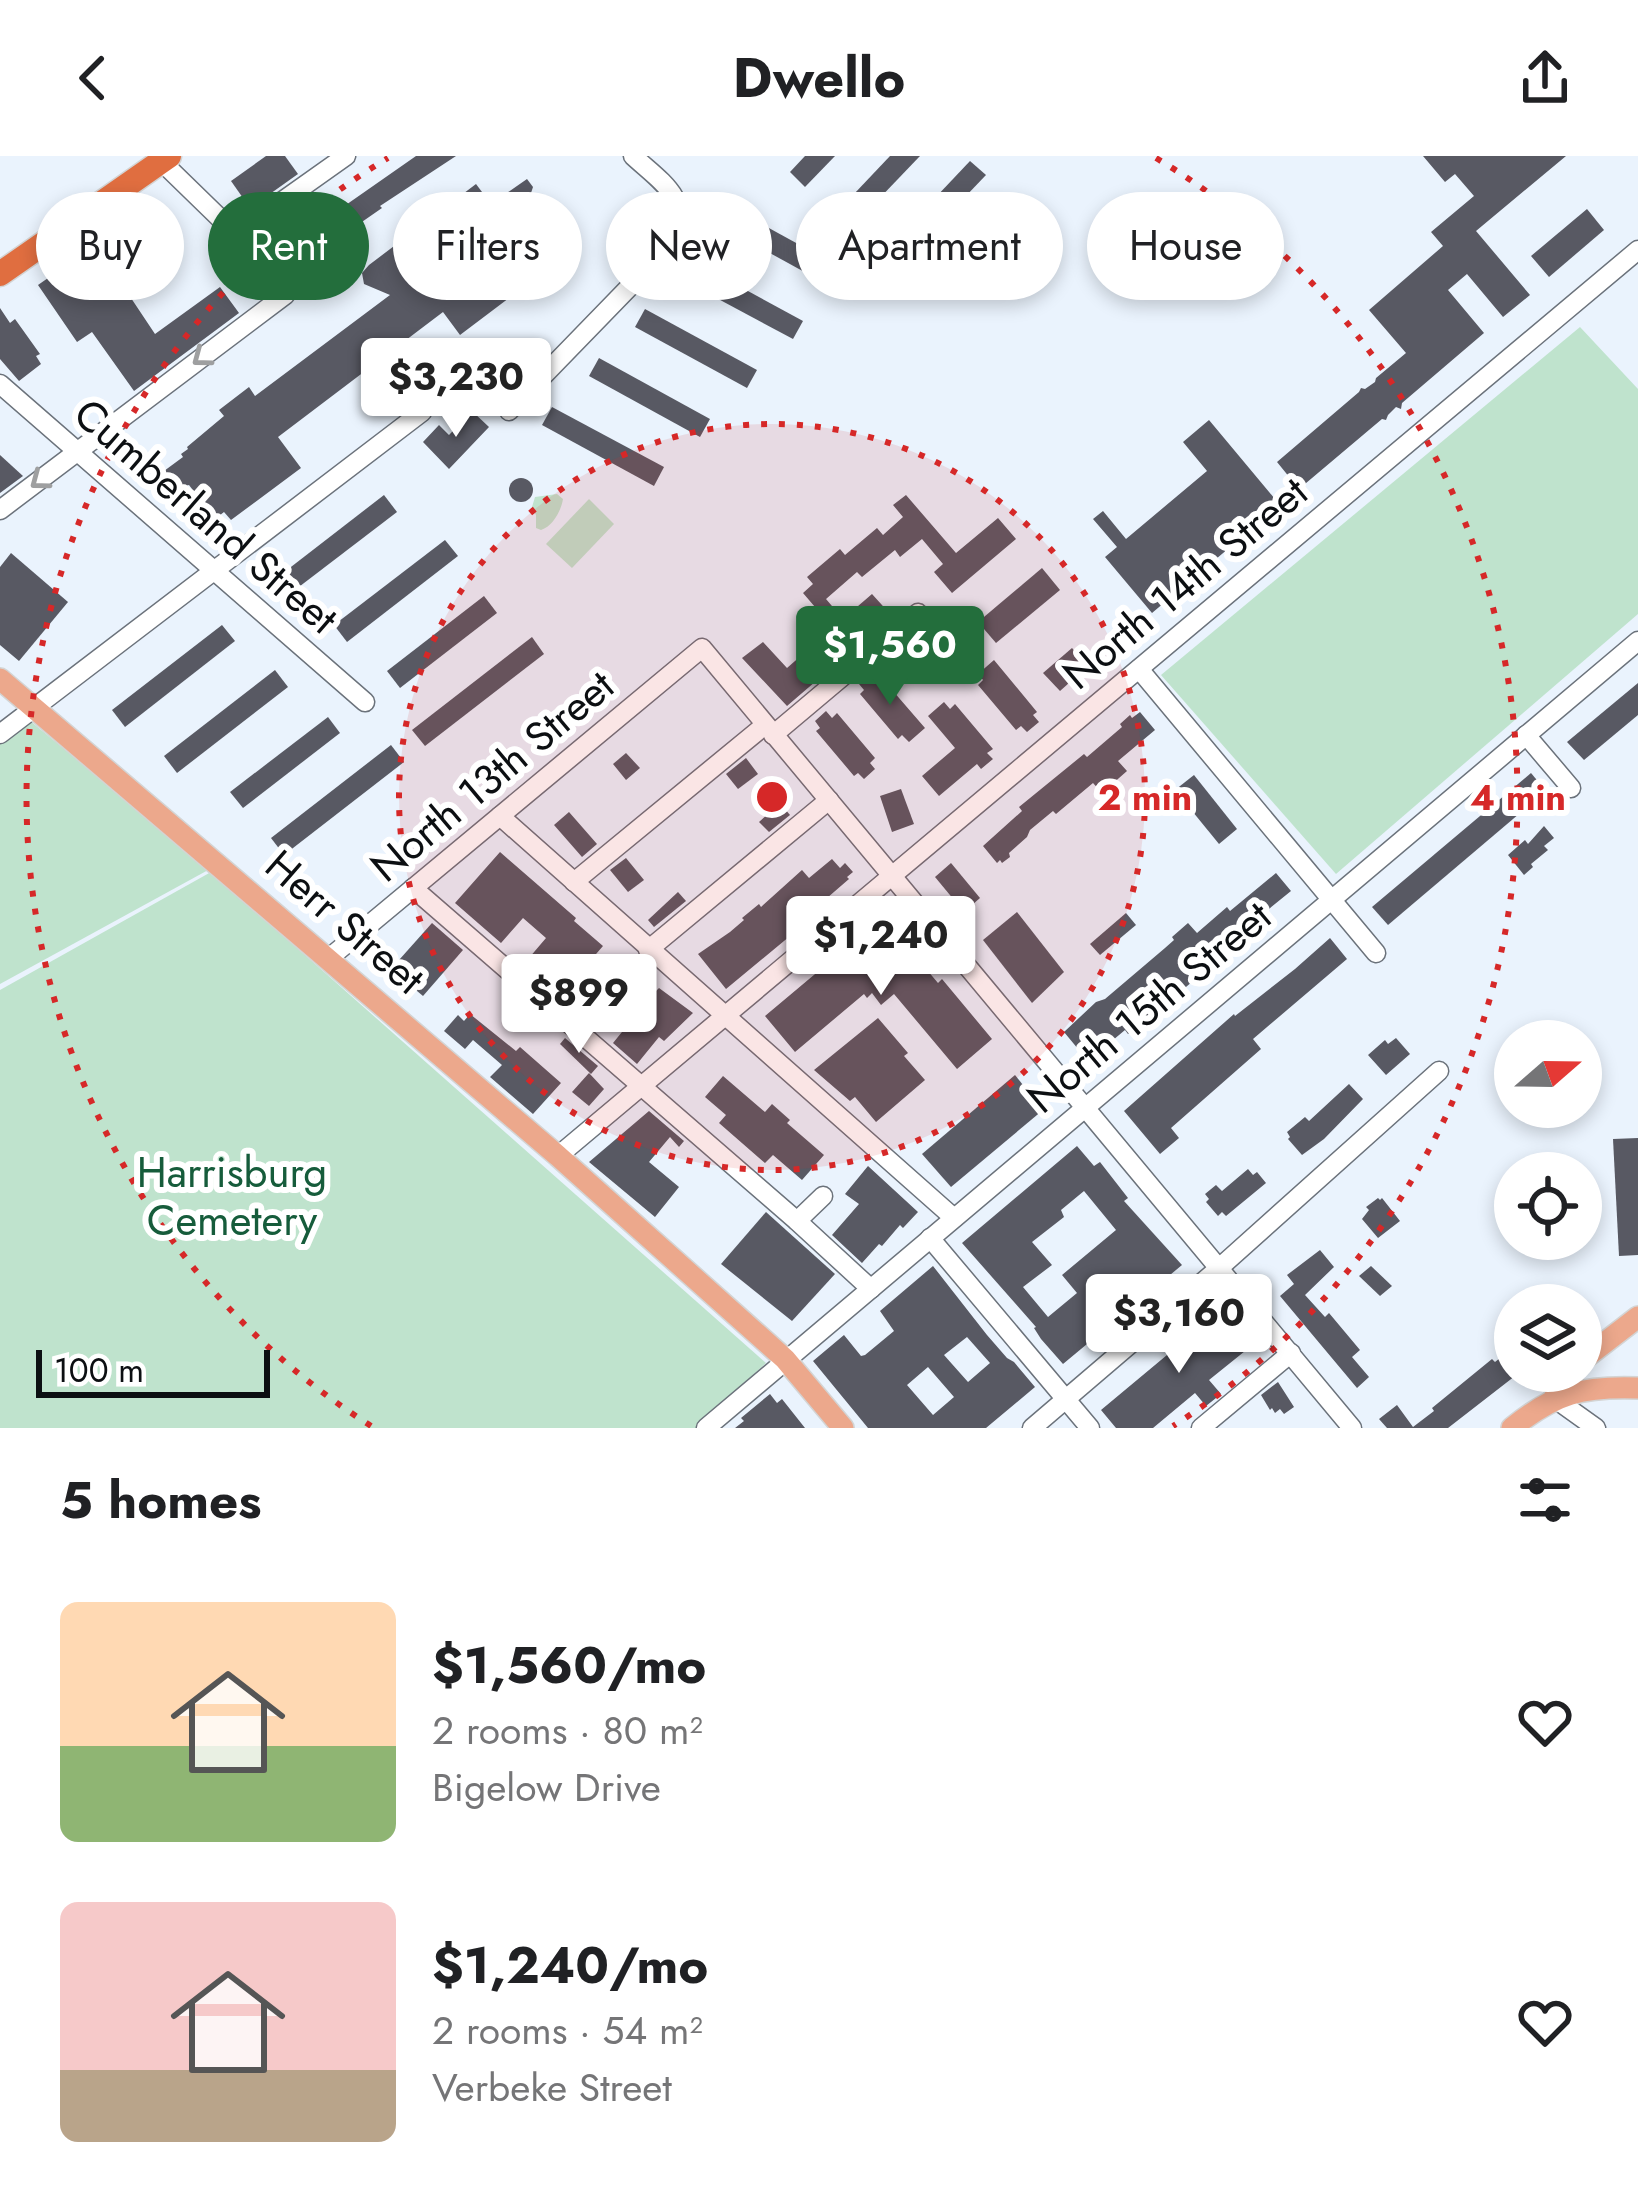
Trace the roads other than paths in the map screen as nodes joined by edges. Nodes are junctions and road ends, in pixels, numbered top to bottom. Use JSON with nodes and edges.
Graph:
{"nodes":[{"id":1,"x":346,"y":156,"type":"edge"},
{"id":2,"x":632,"y":156,"type":"edge"},
{"id":3,"x":165,"y":159,"type":"edge"},
{"id":4,"x":295,"y":192,"type":"edge"},
{"id":5,"x":208,"y":204,"type":"edge"},
{"id":6,"x":1638,"y":250,"type":"edge"},
{"id":7,"x":0,"y":274,"type":"edge"},
{"id":8,"x":278,"y":300,"type":"edge"},
{"id":9,"x":0,"y":384,"type":"edge"},
{"id":10,"x":509,"y":411,"type":"dead end"},
{"id":11,"x":422,"y":412,"type":"dead end"},
{"id":12,"x":78,"y":452,"type":"junction"},
{"id":13,"x":0,"y":510,"type":"edge"},
{"id":14,"x":214,"y":570,"type":"junction"},
{"id":15,"x":918,"y":613,"type":"dead end"},
{"id":16,"x":1638,"y":641,"type":"edge"},
{"id":17,"x":1139,"y":669,"type":"junction"},
{"id":18,"x":0,"y":679,"type":"edge"},
{"id":19,"x":365,"y":702,"type":"dead end"},
{"id":20,"x":34,"y":708,"type":"junction"},
{"id":21,"x":769,"y":730,"type":"junction"},
{"id":22,"x":0,"y":734,"type":"edge"},
{"id":23,"x":1526,"y":735,"type":"junction"},
{"id":24,"x":1571,"y":788,"type":"dead end"},
{"id":25,"x":829,"y":800,"type":"junction"},
{"id":26,"x":500,"y":816,"type":"junction"},
{"id":27,"x":892,"y":876,"type":"junction"},
{"id":28,"x":574,"y":882,"type":"junction"},
{"id":29,"x":413,"y":888,"type":"junction"},
{"id":30,"x":1331,"y":899,"type":"junction"},
{"id":31,"x":649,"y":950,"type":"junction"},
{"id":32,"x":1376,"y":952,"type":"dead end"},
{"id":33,"x":328,"y":958,"type":"junction"},
{"id":34,"x":726,"y":1016,"type":"junction"},
{"id":35,"x":1439,"y":1071,"type":"dead end"},
{"id":36,"x":642,"y":1086,"type":"junction"},
{"id":37,"x":1084,"y":1108,"type":"junction"},
{"id":38,"x":558,"y":1156,"type":"junction"},
{"id":39,"x":823,"y":1196,"type":"dead end"},
{"id":40,"x":954,"y":1218,"type":"junction"},
{"id":41,"x":797,"y":1222,"type":"junction"},
{"id":42,"x":930,"y":1238,"type":"junction"},
{"id":43,"x":1218,"y":1269,"type":"junction"},
{"id":44,"x":871,"y":1288,"type":"junction"},
{"id":45,"x":1638,"y":1317,"type":"edge"},
{"id":46,"x":1602,"y":1345,"type":"edge"},
{"id":47,"x":1291,"y":1353,"type":"junction"},
{"id":48,"x":785,"y":1359,"type":"junction"},
{"id":49,"x":1638,"y":1388,"type":"edge"},
{"id":50,"x":1558,"y":1392,"type":"edge"},
{"id":51,"x":1554,"y":1398,"type":"junction"},
{"id":52,"x":1066,"y":1400,"type":"junction"},
{"id":53,"x":1350,"y":1427,"type":"edge"},
{"id":54,"x":706,"y":1428,"type":"edge"},
{"id":55,"x":843,"y":1428,"type":"edge"},
{"id":56,"x":1032,"y":1428,"type":"edge"},
{"id":57,"x":1090,"y":1428,"type":"edge"},
{"id":58,"x":1201,"y":1428,"type":"edge"},
{"id":59,"x":1512,"y":1428,"type":"edge"},
{"id":60,"x":1596,"y":1428,"type":"edge"}],
"edges":[{"from":1,"to":4,"type":"street"},
{"from":2,"to":10,"type":"street"},
{"from":3,"to":5,"type":"street"},
{"from":3,"to":7,"type":"highway"},
{"from":6,"to":17,"type":"street","name":"North 14th Street"},
{"from":8,"to":12,"type":"street","one_way":true},
{"from":9,"to":12,"type":"street","name":"Cumberland Street"},
{"from":11,"to":14,"type":"street"},
{"from":12,"to":13,"type":"street","one_way":true},
{"from":12,"to":14,"type":"street","name":"Cumberland Street"},
{"from":14,"to":19,"type":"street","name":"Cumberland Street"},
{"from":14,"to":20,"type":"street"},
{"from":15,"to":21,"type":"street"},
{"from":16,"to":23,"type":"street","name":"North 15th Street"},
{"from":17,"to":27,"type":"street","name":"North 14th Street"},
{"from":17,"to":30,"type":"street"},
{"from":18,"to":20,"type":"main road","name":"Herr Street"},
{"from":20,"to":22,"type":"street"},
{"from":20,"to":33,"type":"main road","name":"Herr Street"},
{"from":21,"to":25,"type":"street"},
{"from":21,"to":26,"type":"street","name":"North 13th Street"},
{"from":21,"to":28,"type":"street"},
{"from":23,"to":24,"type":"street"},
{"from":23,"to":30,"type":"street","name":"North 15th Street"},
{"from":25,"to":27,"type":"street"},
{"from":25,"to":31,"type":"street"},
{"from":26,"to":28,"type":"street"},
{"from":26,"to":29,"type":"street","name":"North 13th Street"},
{"from":27,"to":34,"type":"street","name":"North 14th Street"},
{"from":27,"to":37,"type":"street"},
{"from":28,"to":31,"type":"street"},
{"from":29,"to":33,"type":"street","name":"North 13th Street"},
{"from":29,"to":36,"type":"street"},
{"from":30,"to":32,"type":"street"},
{"from":30,"to":37,"type":"street","name":"North 15th Street"},
{"from":31,"to":34,"type":"street"},
{"from":33,"to":38,"type":"main road","name":"Herr Street"},
{"from":34,"to":36,"type":"street","name":"North 14th Street"},
{"from":34,"to":40,"type":"street"},
{"from":35,"to":43,"type":"street"},
{"from":36,"to":38,"type":"street","name":"North 14th Street"},
{"from":36,"to":41,"type":"street"},
{"from":37,"to":40,"type":"street","name":"North 15th Street"},
{"from":37,"to":43,"type":"street"},
{"from":38,"to":48,"type":"main road","name":"Herr Street"},
{"from":39,"to":41,"type":"street"},
{"from":40,"to":42,"type":"street","name":"North 15th Street"},
{"from":41,"to":44,"type":"street"},
{"from":42,"to":44,"type":"street","name":"North 15th Street"},
{"from":42,"to":52,"type":"street"},
{"from":43,"to":47,"type":"street"},
{"from":43,"to":52,"type":"street"},
{"from":44,"to":48,"type":"street","name":"North 15th Street"},
{"from":45,"to":46,"type":"main road"},
{"from":47,"to":53,"type":"street"},
{"from":47,"to":58,"type":"street"},
{"from":48,"to":54,"type":"street","name":"North 15th Street"},
{"from":48,"to":55,"type":"main road","name":"Herr Street"},
{"from":49,"to":51,"type":"main road"},
{"from":50,"to":51,"type":"main road"},
{"from":51,"to":59,"type":"main road"},
{"from":51,"to":60,"type":"street"},
{"from":52,"to":56,"type":"street"},
{"from":52,"to":57,"type":"street"}]}
